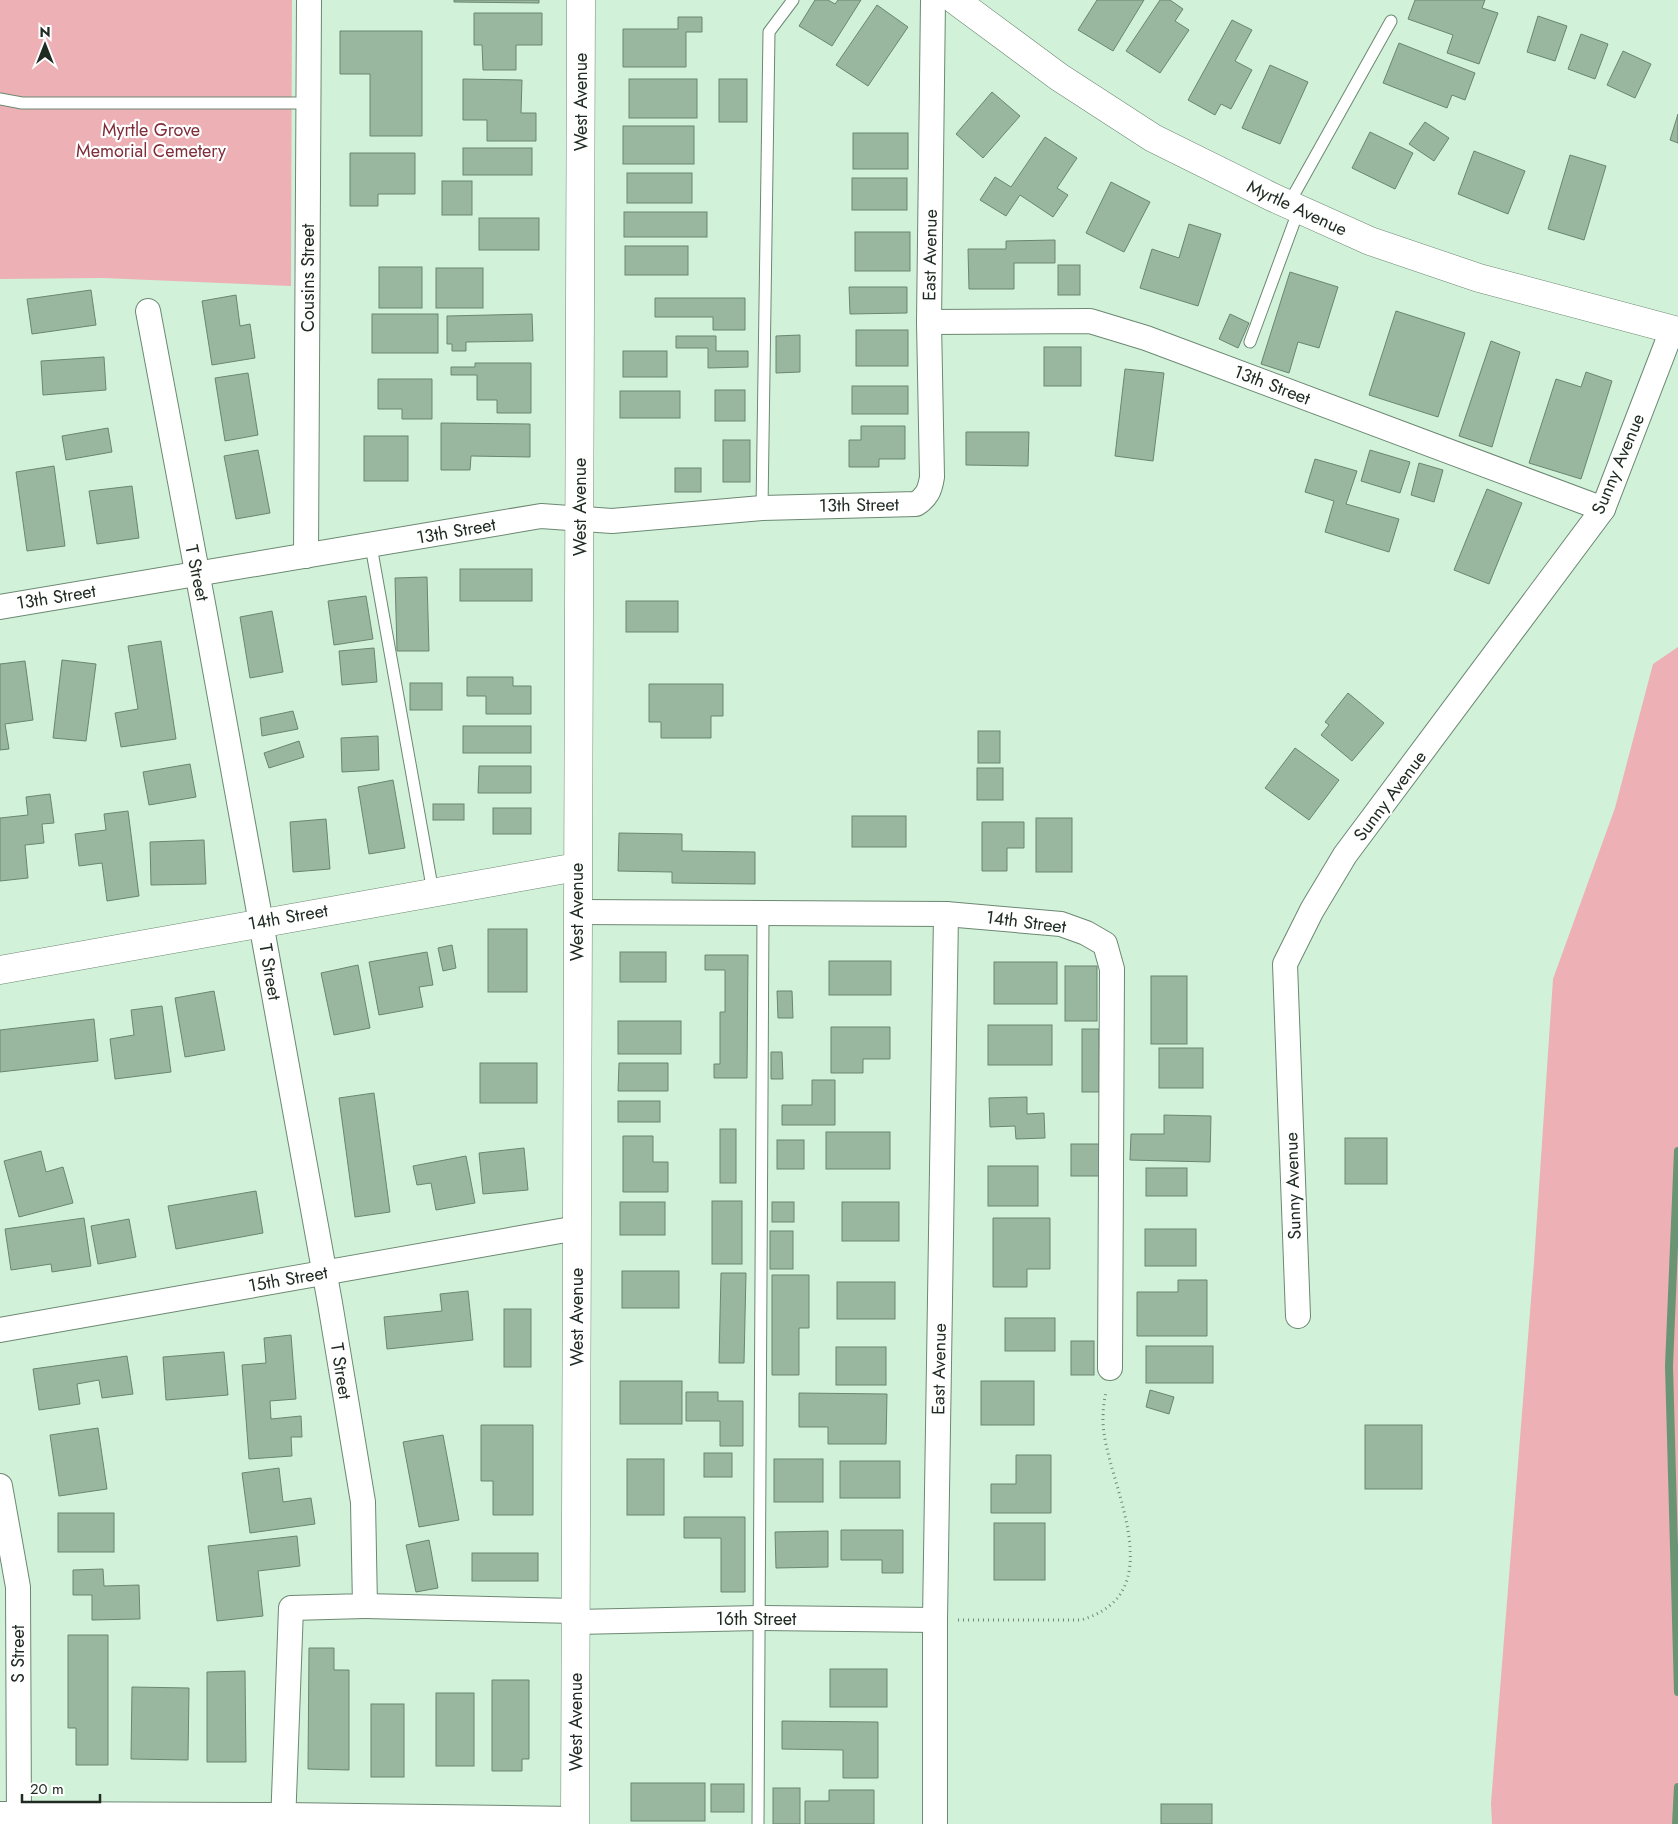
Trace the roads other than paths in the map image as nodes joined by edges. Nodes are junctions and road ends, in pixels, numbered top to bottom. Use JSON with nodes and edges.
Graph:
{"nodes":[{"id":1,"x":309,"y":0,"type":"edge"},
{"id":2,"x":581,"y":0,"type":"edge"},
{"id":3,"x":793,"y":0,"type":"edge"},
{"id":4,"x":933,"y":0,"type":"edge"},
{"id":5,"x":955,"y":0,"type":"edge"},
{"id":6,"x":1391,"y":21,"type":"dead end"},
{"id":7,"x":0,"y":99,"type":"edge"},
{"id":8,"x":309,"y":103,"type":"junction"},
{"id":9,"x":1293,"y":207,"type":"junction"},
{"id":10,"x":148,"y":311,"type":"dead end"},
{"id":11,"x":929,"y":322,"type":"junction"},
{"id":12,"x":1675,"y":330,"type":"edge"},
{"id":13,"x":1250,"y":342,"type":"dead end"},
{"id":14,"x":916,"y":504,"type":"joint"},
{"id":15,"x":762,"y":508,"type":"junction"},
{"id":16,"x":1603,"y":509,"type":"junction"},
{"id":17,"x":580,"y":518,"type":"junction"},
{"id":18,"x":371,"y":546,"type":"junction"},
{"id":19,"x":306,"y":556,"type":"junction"},
{"id":20,"x":197,"y":574,"type":"junction"},
{"id":21,"x":0,"y":607,"type":"edge"},
{"id":22,"x":577,"y":867,"type":"junction"},
{"id":23,"x":433,"y":892,"type":"junction"},
{"id":24,"x":577,"y":912,"type":"junction"},
{"id":25,"x":763,"y":914,"type":"junction"},
{"id":26,"x":946,"y":914,"type":"junction"},
{"id":27,"x":261,"y":922,"type":"junction"},
{"id":28,"x":0,"y":970,"type":"edge"},
{"id":29,"x":577,"y":1228,"type":"junction"},
{"id":30,"x":325,"y":1273,"type":"junction"},
{"id":31,"x":1298,"y":1316,"type":"dead end"},
{"id":32,"x":0,"y":1330,"type":"edge"},
{"id":33,"x":1110,"y":1368,"type":"road end"},
{"id":34,"x":0,"y":1486,"type":"edge"},
{"id":35,"x":365,"y":1606,"type":"junction"},
{"id":36,"x":576,"y":1616,"type":"junction"},
{"id":37,"x":758,"y":1618,"type":"junction"},
{"id":38,"x":935,"y":1620,"type":"junction"},
{"id":39,"x":12,"y":1817,"type":"edge"},
{"id":40,"x":283,"y":1819,"type":"edge"},
{"id":41,"x":404,"y":1821,"type":"edge"},
{"id":42,"x":575,"y":1822,"type":"edge"},
{"id":43,"x":758,"y":1824,"type":"edge"},
{"id":44,"x":935,"y":1824,"type":"edge"}],
"edges":[{"from":1,"to":8,"type":"street","name":"Cousins Street"},
{"from":2,"to":17,"type":"main road","name":"West Avenue"},
{"from":3,"to":15,"type":"lane"},
{"from":4,"to":11,"type":"street","name":"East Avenue"},
{"from":5,"to":9,"type":"main road","name":"Myrtle Avenue"},
{"from":6,"to":9,"type":"lane"},
{"from":7,"to":8,"type":"lane"},
{"from":8,"to":19,"type":"street","name":"Cousins Street"},
{"from":9,"to":12,"type":"main road","name":"Myrtle Avenue"},
{"from":9,"to":13,"type":"lane"},
{"from":10,"to":20,"type":"street","name":"T Street"},
{"from":11,"to":14,"type":"street","name":"East Avenue"},
{"from":11,"to":16,"type":"street","name":"13th Street"},
{"from":12,"to":16,"type":"street","name":"Sunny Avenue"},
{"from":14,"to":15,"type":"street","name":"13th Street"},
{"from":15,"to":17,"type":"street","name":"13th Street"},
{"from":16,"to":31,"type":"street","name":"Sunny Avenue"},
{"from":17,"to":18,"type":"street","name":"13th Street"},
{"from":17,"to":22,"type":"main road","name":"West Avenue"},
{"from":18,"to":19,"type":"street","name":"13th Street"},
{"from":18,"to":23,"type":"lane"},
{"from":19,"to":20,"type":"street","name":"13th Street"},
{"from":20,"to":21,"type":"street","name":"13th Street"},
{"from":20,"to":27,"type":"street","name":"T Street"},
{"from":22,"to":23,"type":"main road","name":"14th Street"},
{"from":22,"to":24,"type":"main road","name":"West Avenue"},
{"from":23,"to":27,"type":"main road","name":"14th Street"},
{"from":24,"to":25,"type":"street","name":"14th Street"},
{"from":24,"to":29,"type":"main road","name":"West Avenue"},
{"from":25,"to":26,"type":"street","name":"14th Street"},
{"from":25,"to":37,"type":"lane"},
{"from":26,"to":33,"type":"street","name":"14th Street"},
{"from":26,"to":38,"type":"street","name":"East Avenue"},
{"from":27,"to":28,"type":"main road","name":"14th Street"},
{"from":27,"to":30,"type":"street","name":"T Street"},
{"from":29,"to":30,"type":"street","name":"15th Street"},
{"from":29,"to":36,"type":"main road","name":"West Avenue"},
{"from":30,"to":32,"type":"street","name":"15th Street"},
{"from":30,"to":35,"type":"street","name":"T Street"},
{"from":34,"to":39,"type":"street","name":"S Street"},
{"from":35,"to":36,"type":"street"},
{"from":35,"to":40,"type":"street"},
{"from":36,"to":37,"type":"street","name":"16th Street"},
{"from":36,"to":42,"type":"main road","name":"West Avenue"},
{"from":37,"to":38,"type":"street","name":"16th Street"},
{"from":37,"to":43,"type":"lane"},
{"from":38,"to":44,"type":"street","name":"East Avenue"},
{"from":39,"to":40,"type":"street"},
{"from":40,"to":41,"type":"street"},
{"from":41,"to":42,"type":"street"}]}
